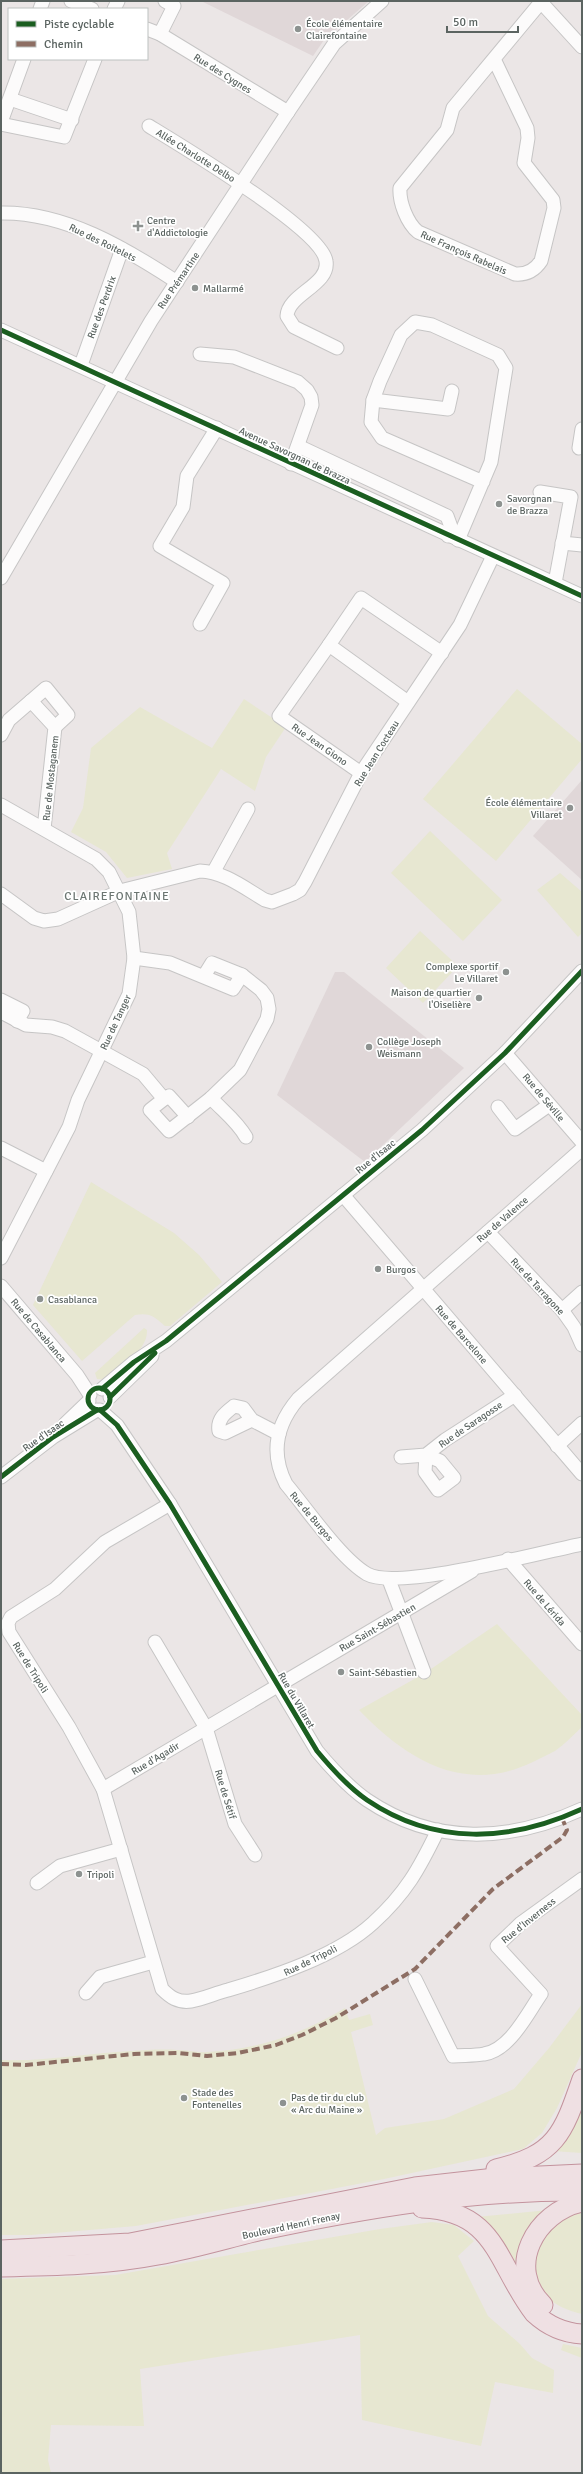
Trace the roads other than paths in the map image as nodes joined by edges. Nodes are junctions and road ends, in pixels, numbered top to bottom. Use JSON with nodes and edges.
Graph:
{"nodes":[{"id":1,"x":71,"y":1,"type":"edge"},
{"id":2,"x":165,"y":1,"type":"edge"},
{"id":3,"x":382,"y":1,"type":"edge"},
{"id":4,"x":540,"y":2,"type":"edge"},
{"id":5,"x":89,"y":8,"type":"edge"},
{"id":6,"x":148,"y":29,"type":"edge"},
{"id":7,"x":160,"y":34,"type":"junction"},
{"id":8,"x":582,"y":47,"type":"edge"},
{"id":9,"x":494,"y":59,"type":"junction"},
{"id":10,"x":24,"y":60,"type":"edge"},
{"id":11,"x":95,"y":60,"type":"edge"},
{"id":12,"x":10,"y":99,"type":"junction"},
{"id":13,"x":288,"y":112,"type":"junction"},
{"id":14,"x":72,"y":120,"type":"junction"},
{"id":15,"x":1,"y":123,"type":"edge"},
{"id":16,"x":149,"y":126,"type":"dead end"},
{"id":17,"x":242,"y":184,"type":"junction"},
{"id":18,"x":1,"y":213,"type":"edge"},
{"id":19,"x":122,"y":249,"type":"junction"},
{"id":20,"x":177,"y":282,"type":"junction"},
{"id":21,"x":1,"y":330,"type":"edge"},
{"id":22,"x":337,"y":348,"type":"dead end"},
{"id":23,"x":200,"y":354,"type":"dead end"},
{"id":24,"x":81,"y":365,"type":"junction"},
{"id":25,"x":115,"y":381,"type":"junction"},
{"id":26,"x":452,"y":391,"type":"dead end"},
{"id":27,"x":373,"y":400,"type":"junction"},
{"id":28,"x":217,"y":428,"type":"junction"},
{"id":29,"x":582,"y":429,"type":"edge"},
{"id":30,"x":298,"y":446,"type":"junction"},
{"id":31,"x":579,"y":448,"type":"dead end"},
{"id":32,"x":291,"y":464,"type":"junction"},
{"id":33,"x":368,"y":479,"type":"junction"},
{"id":34,"x":484,"y":482,"type":"junction"},
{"id":35,"x":540,"y":492,"type":"dead end"},
{"id":36,"x":363,"y":497,"type":"junction"},
{"id":37,"x":453,"y":538,"type":"junction"},
{"id":38,"x":562,"y":543,"type":"junction"},
{"id":39,"x":582,"y":545,"type":"edge"},
{"id":40,"x":493,"y":556,"type":"junction"},
{"id":41,"x":1,"y":578,"type":"edge"},
{"id":42,"x":555,"y":583,"type":"junction"},
{"id":43,"x":582,"y":596,"type":"edge"},
{"id":44,"x":200,"y":624,"type":"dead end"},
{"id":45,"x":329,"y":646,"type":"junction"},
{"id":46,"x":442,"y":653,"type":"junction"},
{"id":47,"x":31,"y":701,"type":"junction"},
{"id":48,"x":408,"y":702,"type":"junction"},
{"id":49,"x":55,"y":727,"type":"junction"},
{"id":50,"x":1,"y":735,"type":"edge"},
{"id":51,"x":361,"y":773,"type":"junction"},
{"id":52,"x":1,"y":805,"type":"edge"},
{"id":53,"x":248,"y":809,"type":"dead end"},
{"id":54,"x":44,"y":829,"type":"junction"},
{"id":55,"x":214,"y":872,"type":"junction"},
{"id":56,"x":120,"y":891,"type":"junction"},
{"id":57,"x":1,"y":894,"type":"edge"},
{"id":58,"x":134,"y":958,"type":"junction"},
{"id":59,"x":582,"y":971,"type":"edge"},
{"id":60,"x":1,"y":1000,"type":"edge"},
{"id":61,"x":1,"y":1012,"type":"edge"},
{"id":62,"x":18,"y":1021,"type":"junction"},
{"id":63,"x":103,"y":1050,"type":"junction"},
{"id":64,"x":505,"y":1053,"type":"junction"},
{"id":65,"x":211,"y":1098,"type":"junction"},
{"id":66,"x":164,"y":1099,"type":"junction"},
{"id":67,"x":550,"y":1104,"type":"junction"},
{"id":68,"x":498,"y":1107,"type":"dead end"},
{"id":69,"x":188,"y":1117,"type":"junction"},
{"id":70,"x":246,"y":1137,"type":"dead end"},
{"id":71,"x":582,"y":1142,"type":"edge"},
{"id":72,"x":1,"y":1148,"type":"edge"},
{"id":73,"x":582,"y":1149,"type":"edge"},
{"id":74,"x":46,"y":1170,"type":"junction"},
{"id":75,"x":343,"y":1195,"type":"junction"},
{"id":76,"x":488,"y":1232,"type":"junction"},
{"id":77,"x":1,"y":1258,"type":"edge"},
{"id":78,"x":1,"y":1286,"type":"edge"},
{"id":79,"x":422,"y":1289,"type":"junction"},
{"id":80,"x":582,"y":1292,"type":"edge"},
{"id":81,"x":562,"y":1310,"type":"junction"},
{"id":82,"x":582,"y":1345,"type":"edge"},
{"id":83,"x":515,"y":1395,"type":"junction"},
{"id":84,"x":99,"y":1400,"type":"junction"},
{"id":85,"x":252,"y":1420,"type":"dead end"},
{"id":86,"x":582,"y":1423,"type":"edge"},
{"id":87,"x":279,"y":1434,"type":"junction"},
{"id":88,"x":557,"y":1446,"type":"junction"},
{"id":89,"x":401,"y":1457,"type":"dead end"},
{"id":90,"x":582,"y":1474,"type":"edge"},
{"id":91,"x":1,"y":1478,"type":"edge"},
{"id":92,"x":170,"y":1504,"type":"junction"},
{"id":93,"x":582,"y":1544,"type":"edge"},
{"id":94,"x":508,"y":1559,"type":"junction"},
{"id":95,"x":477,"y":1568,"type":"junction"},
{"id":96,"x":389,"y":1580,"type":"junction"},
{"id":97,"x":401,"y":1613,"type":"junction"},
{"id":98,"x":155,"y":1642,"type":"dead end"},
{"id":99,"x":582,"y":1644,"type":"edge"},
{"id":100,"x":424,"y":1672,"type":"dead end"},
{"id":101,"x":277,"y":1685,"type":"junction"},
{"id":102,"x":206,"y":1728,"type":"junction"},
{"id":103,"x":104,"y":1789,"type":"junction"},
{"id":104,"x":582,"y":1809,"type":"edge"},
{"id":105,"x":438,"y":1830,"type":"junction"},
{"id":106,"x":122,"y":1849,"type":"junction"},
{"id":107,"x":255,"y":1855,"type":"dead end"},
{"id":108,"x":582,"y":1879,"type":"edge"},
{"id":109,"x":37,"y":1883,"type":"dead end"},
{"id":110,"x":153,"y":1962,"type":"junction"},
{"id":111,"x":415,"y":1978,"type":"dead end"},
{"id":112,"x":86,"y":1993,"type":"dead end"},
{"id":113,"x":582,"y":2079,"type":"edge"},
{"id":114,"x":582,"y":2174,"type":"edge"},
{"id":115,"x":415,"y":2187,"type":"junction"},
{"id":116,"x":582,"y":2191,"type":"edge"},
{"id":117,"x":582,"y":2202,"type":"edge"},
{"id":118,"x":380,"y":2207,"type":"junction"},
{"id":119,"x":1,"y":2250,"type":"edge"},
{"id":120,"x":1,"y":2267,"type":"edge"},
{"id":121,"x":582,"y":2322,"type":"edge"},
{"id":122,"x":582,"y":2334,"type":"edge"}],
"edges":[{"from":1,"to":5,"type":"street"},
{"from":2,"to":7,"type":"street"},
{"from":3,"to":13,"type":"street","name":"Rue Prémartine"},
{"from":4,"to":8,"type":"street"},
{"from":4,"to":9,"type":"street","name":"Rue François Rabelais"},
{"from":6,"to":7,"type":"street","name":"Rue des Cygnes"},
{"from":7,"to":13,"type":"street","name":"Rue des Cygnes"},
{"from":9,"to":9,"type":"street","name":"Rue François Rabelais"},
{"from":10,"to":12,"type":"street"},
{"from":11,"to":14,"type":"street"},
{"from":12,"to":14,"type":"street"},
{"from":12,"to":15,"type":"street"},
{"from":13,"to":17,"type":"street","name":"Rue Prémartine"},
{"from":14,"to":15,"type":"street"},
{"from":16,"to":17,"type":"street","name":"Allée Charlotte Delbo"},
{"from":17,"to":20,"type":"street","name":"Rue Prémartine"},
{"from":17,"to":22,"type":"street","name":"Allée Charlotte Delbo"},
{"from":18,"to":19,"type":"street","name":"Rue des Roitelets"},
{"from":19,"to":20,"type":"street","name":"Rue des Roitelets"},
{"from":19,"to":24,"type":"street","name":"Rue des Perdrix"},
{"from":20,"to":25,"type":"street","name":"Rue Prémartine"},
{"from":21,"to":24,"type":"street","name":"Avenue Savorgnan de Brazza"},
{"from":23,"to":30,"type":"street"},
{"from":24,"to":25,"type":"street","name":"Avenue Savorgnan de Brazza"},
{"from":25,"to":28,"type":"street","name":"Avenue Savorgnan de Brazza"},
{"from":25,"to":41,"type":"street","name":"Rue Prémartine"},
{"from":26,"to":27,"type":"street"},
{"from":27,"to":34,"type":"street"},
{"from":27,"to":34,"type":"street"},
{"from":28,"to":32,"type":"street","name":"Avenue Savorgnan de Brazza"},
{"from":28,"to":44,"type":"street"},
{"from":29,"to":31,"type":"street"},
{"from":30,"to":32,"type":"street"},
{"from":30,"to":33,"type":"street","name":"Avenue Savorgnan de Brazza"},
{"from":32,"to":36,"type":"street","name":"Avenue Savorgnan de Brazza"},
{"from":33,"to":36,"type":"street"},
{"from":33,"to":37,"type":"street","name":"Avenue Savorgnan de Brazza"},
{"from":34,"to":37,"type":"street"},
{"from":35,"to":38,"type":"street"},
{"from":36,"to":37,"type":"street","name":"Avenue Savorgnan de Brazza"},
{"from":37,"to":40,"type":"street","name":"Avenue Savorgnan de Brazza"},
{"from":38,"to":39,"type":"street"},
{"from":38,"to":42,"type":"street"},
{"from":40,"to":42,"type":"street","name":"Avenue Savorgnan de Brazza"},
{"from":40,"to":46,"type":"street","name":"Rue Jean Cocteau"},
{"from":42,"to":43,"type":"street","name":"Avenue Savorgnan de Brazza"},
{"from":45,"to":46,"type":"street"},
{"from":45,"to":48,"type":"street"},
{"from":45,"to":51,"type":"street","name":"Rue Jean Giono"},
{"from":46,"to":48,"type":"street","name":"Rue Jean Cocteau"},
{"from":47,"to":49,"type":"street","name":"Rue de Mostaganem"},
{"from":47,"to":49,"type":"street","name":"Rue de Mostaganem"},
{"from":47,"to":50,"type":"street","name":"Rue de Mostaganem"},
{"from":48,"to":51,"type":"street","name":"Rue Jean Cocteau"},
{"from":49,"to":54,"type":"street","name":"Rue de Mostaganem"},
{"from":51,"to":55,"type":"street","name":"Rue Jean Cocteau"},
{"from":52,"to":54,"type":"street","name":"Rue de Tanger"},
{"from":53,"to":55,"type":"street"},
{"from":54,"to":56,"type":"street","name":"Rue de Tanger"},
{"from":55,"to":56,"type":"street","name":"Rue Jean Cocteau"},
{"from":56,"to":57,"type":"street"},
{"from":56,"to":58,"type":"street","name":"Rue de Tanger"},
{"from":58,"to":63,"type":"street","name":"Rue de Tanger"},
{"from":58,"to":65,"type":"street"},
{"from":59,"to":64,"type":"street","name":"Rue d'Isaac"},
{"from":60,"to":62,"type":"street"},
{"from":61,"to":62,"type":"street"},
{"from":62,"to":63,"type":"street"},
{"from":63,"to":66,"type":"street"},
{"from":63,"to":74,"type":"street","name":"Rue de Tanger"},
{"from":64,"to":67,"type":"street","name":"Rue de Séville"},
{"from":64,"to":75,"type":"street","name":"Rue d'Isaac"},
{"from":65,"to":69,"type":"street"},
{"from":65,"to":70,"type":"street"},
{"from":66,"to":69,"type":"street"},
{"from":66,"to":69,"type":"street"},
{"from":67,"to":68,"type":"street"},
{"from":67,"to":71,"type":"street","name":"Rue de Séville"},
{"from":72,"to":74,"type":"street"},
{"from":73,"to":76,"type":"street","name":"Rue de Valence"},
{"from":74,"to":77,"type":"street","name":"Rue de Tanger"},
{"from":75,"to":79,"type":"street","name":"Rue de Barcelone"},
{"from":75,"to":84,"type":"street","name":"Rue d'Isaac"},
{"from":76,"to":79,"type":"street","name":"Rue de Valence"},
{"from":76,"to":81,"type":"street","name":"Rue de Tarragone"},
{"from":78,"to":84,"type":"street","name":"Rue de Casablanca"},
{"from":79,"to":83,"type":"street","name":"Rue de Barcelone"},
{"from":79,"to":87,"type":"street","name":"Rue de Burgos"},
{"from":80,"to":81,"type":"street"},
{"from":81,"to":82,"type":"street","name":"Rue de Tarragone"},
{"from":83,"to":88,"type":"street","name":"Rue de Barcelone"},
{"from":83,"to":89,"type":"street","name":"Rue de Saragosse"},
{"from":84,"to":91,"type":"street","name":"Rue d'Isaac"},
{"from":84,"to":92,"type":"street","name":"Rue du Villaret"},
{"from":85,"to":87,"type":"street"},
{"from":86,"to":88,"type":"street"},
{"from":87,"to":96,"type":"street","name":"Rue de Burgos"},
{"from":88,"to":90,"type":"street","name":"Rue de Barcelone"},
{"from":92,"to":101,"type":"street","name":"Rue du Villaret"},
{"from":92,"to":103,"type":"street","name":"Rue de Tripoli"},
{"from":93,"to":94,"type":"street","name":"Rue de Burgos"},
{"from":94,"to":95,"type":"street","name":"Rue de Burgos"},
{"from":94,"to":99,"type":"street","name":"Rue de Lérida"},
{"from":95,"to":96,"type":"street","name":"Rue de Burgos"},
{"from":95,"to":97,"type":"street","name":"Rue Saint-Sébastien"},
{"from":96,"to":97,"type":"street"},
{"from":97,"to":100,"type":"street"},
{"from":97,"to":101,"type":"street","name":"Rue Saint-Sébastien"},
{"from":98,"to":102,"type":"street"},
{"from":101,"to":102,"type":"street","name":"Rue d'Agadir"},
{"from":101,"to":105,"type":"street","name":"Rue du Villaret"},
{"from":102,"to":103,"type":"street","name":"Rue d'Agadir"},
{"from":102,"to":107,"type":"street","name":"Rue de Sétif"},
{"from":103,"to":106,"type":"street","name":"Rue de Tripoli"},
{"from":104,"to":105,"type":"street","name":"Rue du Villaret"},
{"from":105,"to":110,"type":"street","name":"Rue de Tripoli"},
{"from":106,"to":109,"type":"street"},
{"from":106,"to":110,"type":"street","name":"Rue de Tripoli"},
{"from":108,"to":111,"type":"street","name":"Rue d'Inverness"},
{"from":110,"to":112,"type":"street"},
{"from":113,"to":115,"type":"highway"},
{"from":114,"to":115,"type":"highway","name":"Boulevard Henri Frenay"},
{"from":115,"to":119,"type":"highway","name":"Boulevard Henri Frenay"},
{"from":116,"to":118,"type":"highway","name":"Boulevard Henri Frenay"},
{"from":117,"to":121,"type":"highway"},
{"from":118,"to":120,"type":"highway","name":"Boulevard Henri Frenay"},
{"from":118,"to":122,"type":"highway"}]}
